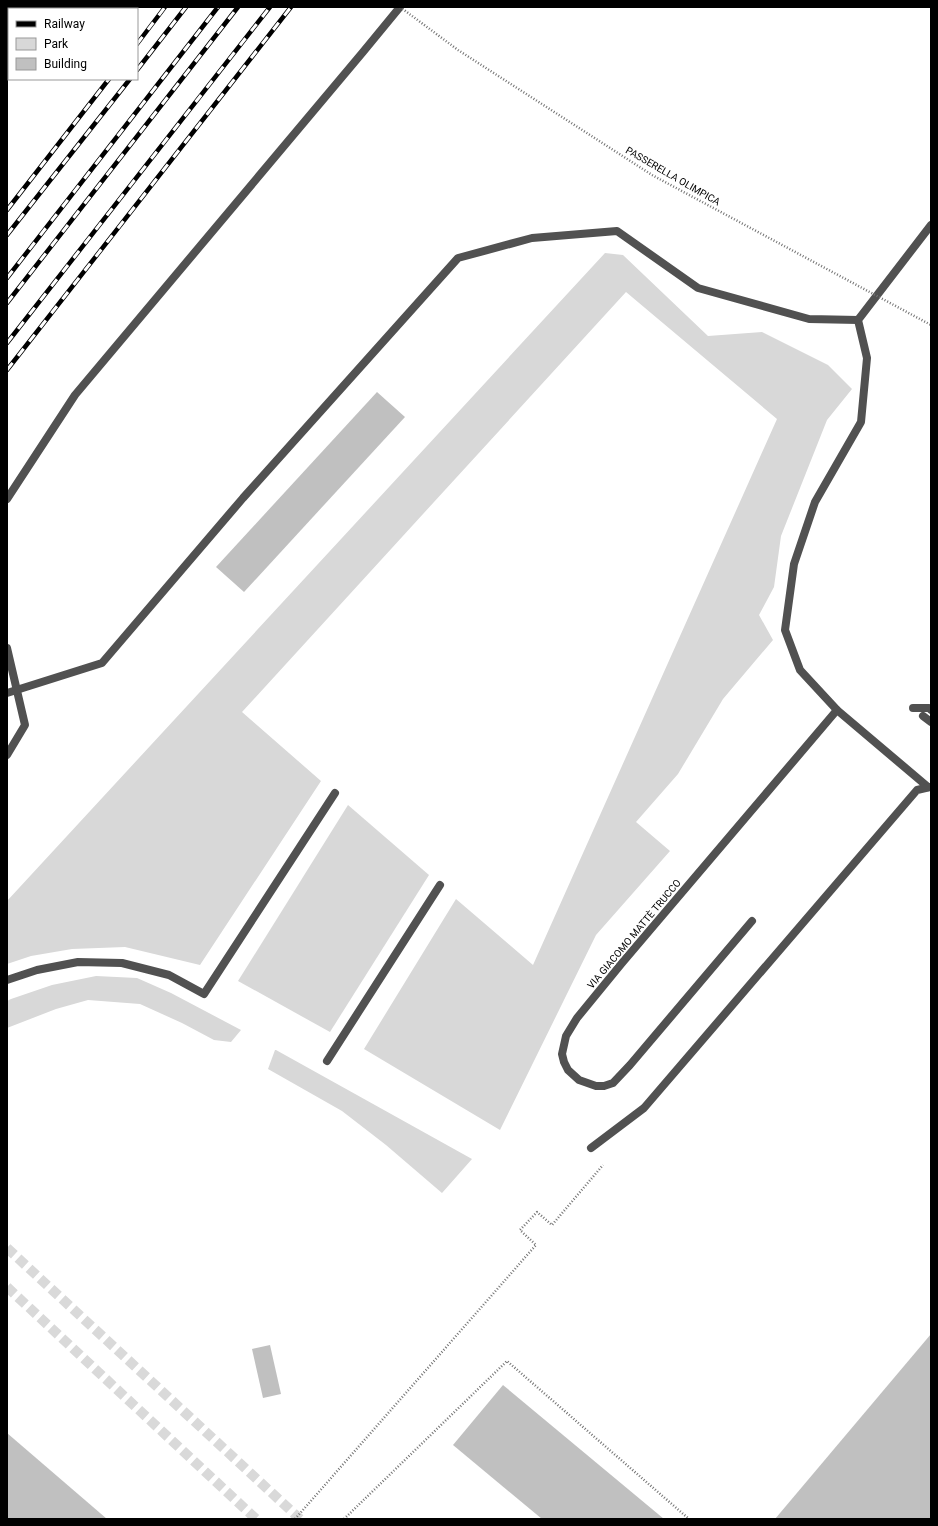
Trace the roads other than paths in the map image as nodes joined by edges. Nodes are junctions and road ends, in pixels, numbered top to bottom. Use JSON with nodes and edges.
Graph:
{"nodes":[{"id":1,"x":400,"y":7,"type":"edge"},
{"id":2,"x":931,"y":225,"type":"edge"},
{"id":3,"x":858,"y":320,"type":"junction"},
{"id":4,"x":7,"y":499,"type":"edge"},
{"id":5,"x":7,"y":648,"type":"edge"},
{"id":6,"x":16,"y":690,"type":"junction"},
{"id":7,"x":7,"y":693,"type":"edge"},
{"id":8,"x":913,"y":708,"type":"dead end"},
{"id":9,"x":837,"y":710,"type":"junction"},
{"id":10,"x":931,"y":710,"type":"edge"},
{"id":11,"x":923,"y":716,"type":"dead end"},
{"id":12,"x":931,"y":722,"type":"edge"},
{"id":13,"x":7,"y":756,"type":"edge"},
{"id":14,"x":929,"y":787,"type":"edge"},
{"id":15,"x":335,"y":793,"type":"dead end"},
{"id":16,"x":440,"y":885,"type":"dead end"},
{"id":17,"x":752,"y":921,"type":"dead end"},
{"id":18,"x":7,"y":980,"type":"edge"},
{"id":19,"x":327,"y":1061,"type":"dead end"},
{"id":20,"x":591,"y":1148,"type":"dead end"}],
"edges":[{"from":1,"to":4,"type":"lane"},
{"from":2,"to":3,"type":"lane"},
{"from":3,"to":6,"type":"lane"},
{"from":3,"to":9,"type":"lane"},
{"from":5,"to":6,"type":"lane"},
{"from":6,"to":7,"type":"lane"},
{"from":6,"to":13,"type":"lane"},
{"from":8,"to":10,"type":"lane"},
{"from":9,"to":14,"type":"lane"},
{"from":9,"to":17,"type":"lane","name":"VIA GIACOMO MATTÈ TRUCCO"},
{"from":11,"to":12,"type":"lane"},
{"from":14,"to":20,"type":"lane"},
{"from":15,"to":18,"type":"lane"},
{"from":16,"to":19,"type":"lane"}]}
